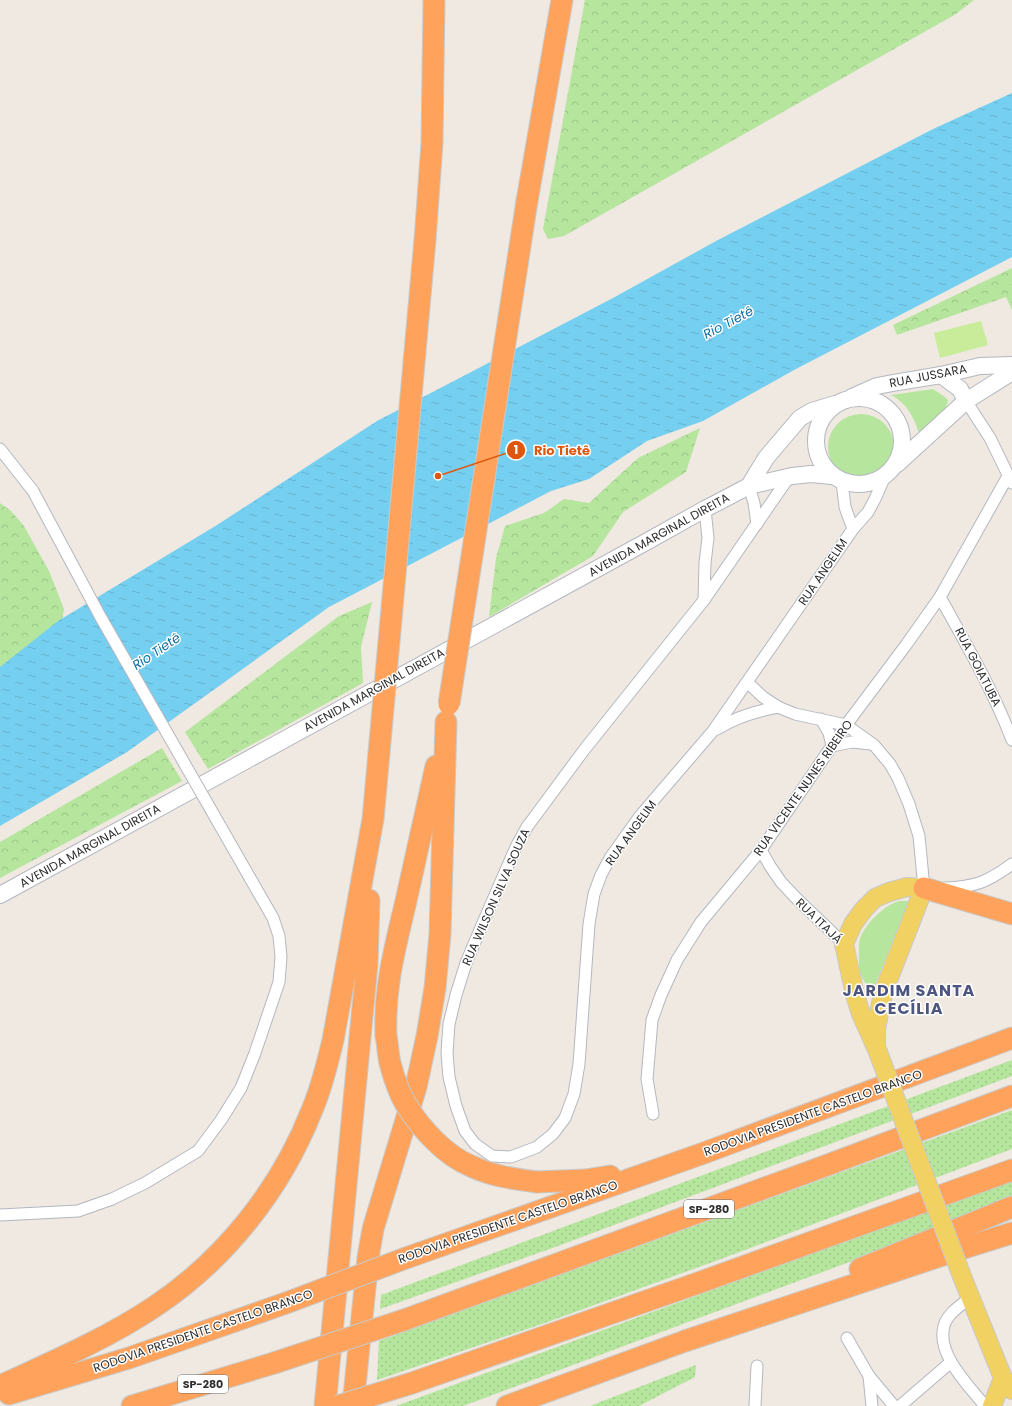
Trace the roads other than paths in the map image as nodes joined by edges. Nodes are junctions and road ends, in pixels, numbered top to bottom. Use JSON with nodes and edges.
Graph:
{"nodes":[{"id":1,"x":434,"y":0,"type":"edge"},
{"id":2,"x":562,"y":0,"type":"edge"},
{"id":3,"x":1012,"y":365,"type":"edge"},
{"id":4,"x":1012,"y":372,"type":"edge"},
{"id":5,"x":941,"y":375,"type":"junction"},
{"id":6,"x":966,"y":401,"type":"junction"},
{"id":7,"x":842,"y":402,"type":"junction"},
{"id":8,"x":0,"y":449,"type":"edge"},
{"id":9,"x":890,"y":471,"type":"junction"},
{"id":10,"x":788,"y":477,"type":"junction"},
{"id":11,"x":837,"y":479,"type":"junction"},
{"id":12,"x":1010,"y":480,"type":"edge"},
{"id":13,"x":749,"y":486,"type":"junction"},
{"id":14,"x":705,"y":509,"type":"junction"},
{"id":15,"x":757,"y":524,"type":"junction"},
{"id":16,"x":853,"y":529,"type":"junction"},
{"id":17,"x":940,"y":597,"type":"junction"},
{"id":18,"x":704,"y":600,"type":"junction"},
{"id":19,"x":748,"y":683,"type":"junction"},
{"id":20,"x":778,"y":707,"type":"junction"},
{"id":21,"x":447,"y":713,"type":"junction"},
{"id":22,"x":821,"y":719,"type":"junction"},
{"id":23,"x":846,"y":725,"type":"junction"},
{"id":24,"x":713,"y":731,"type":"junction"},
{"id":25,"x":1012,"y":740,"type":"edge"},
{"id":26,"x":874,"y":745,"type":"junction"},
{"id":27,"x":832,"y":746,"type":"junction"},
{"id":28,"x":374,"y":810,"type":"junction"},
{"id":29,"x":761,"y":850,"type":"junction"},
{"id":30,"x":1012,"y":864,"type":"edge"},
{"id":31,"x":924,"y":888,"type":"junction"},
{"id":32,"x":0,"y":895,"type":"edge"},
{"id":33,"x":1012,"y":914,"type":"edge"},
{"id":34,"x":844,"y":944,"type":"junction"},
{"id":35,"x":883,"y":993,"type":"junction"},
{"id":36,"x":856,"y":995,"type":"junction"},
{"id":37,"x":1012,"y":1038,"type":"edge"},
{"id":38,"x":877,"y":1048,"type":"junction"},
{"id":39,"x":1012,"y":1096,"type":"edge"},
{"id":40,"x":653,"y":1114,"type":"dead end"},
{"id":41,"x":465,"y":1131,"type":"joint"},
{"id":42,"x":704,"y":1153,"type":"junction"},
{"id":43,"x":1012,"y":1170,"type":"edge"},
{"id":44,"x":1012,"y":1207,"type":"edge"},
{"id":45,"x":0,"y":1215,"type":"edge"},
{"id":46,"x":1012,"y":1234,"type":"edge"},
{"id":47,"x":971,"y":1297,"type":"junction"},
{"id":48,"x":847,"y":1338,"type":"dead end"},
{"id":49,"x":685,"y":1340,"type":"junction"},
{"id":50,"x":951,"y":1362,"type":"junction"},
{"id":51,"x":757,"y":1366,"type":"dead end"},
{"id":52,"x":869,"y":1376,"type":"junction"},
{"id":53,"x":1007,"y":1384,"type":"edge"},
{"id":54,"x":0,"y":1386,"type":"edge"},
{"id":55,"x":0,"y":1396,"type":"edge"},
{"id":56,"x":132,"y":1406,"type":"edge"},
{"id":57,"x":325,"y":1406,"type":"edge"},
{"id":58,"x":338,"y":1406,"type":"edge"},
{"id":59,"x":353,"y":1406,"type":"edge"},
{"id":60,"x":507,"y":1406,"type":"edge"},
{"id":61,"x":755,"y":1406,"type":"edge"},
{"id":62,"x":872,"y":1406,"type":"edge"},
{"id":63,"x":894,"y":1406,"type":"edge"},
{"id":64,"x":900,"y":1406,"type":"edge"},
{"id":65,"x":985,"y":1406,"type":"edge"},
{"id":66,"x":992,"y":1406,"type":"edge"}],
"edges":[{"from":1,"to":28,"type":"highway","bridge":true},
{"from":2,"to":21,"type":"highway","bridge":true},
{"from":3,"to":5,"type":"main road","name":"RUA JUSSARA"},
{"from":4,"to":6,"type":"main road"},
{"from":5,"to":6,"type":"main road"},
{"from":5,"to":7,"type":"main road","name":"RUA JUSSARA"},
{"from":6,"to":9,"type":"main road"},
{"from":6,"to":12,"type":"street"},
{"from":7,"to":9,"type":"main road"},
{"from":7,"to":11,"type":"main road"},
{"from":7,"to":13,"type":"main road"},
{"from":8,"to":45,"type":"street","bridge":true},
{"from":9,"to":11,"type":"main road"},
{"from":9,"to":16,"type":"street","name":"RUA ANGELIM"},
{"from":10,"to":11,"type":"main road","name":"AVENIDA MARGINAL DIREITA"},
{"from":10,"to":13,"type":"main road","name":"AVENIDA MARGINAL DIREITA"},
{"from":10,"to":15,"type":"street","name":"RUA WILSON SILVA SOUZA"},
{"from":11,"to":16,"type":"street","name":"RUA ANGELIM"},
{"from":12,"to":17,"type":"street","name":"RUA VICENTE NUNES RIBEIRO"},
{"from":13,"to":14,"type":"main road","name":"AVENIDA MARGINAL DIREITA"},
{"from":13,"to":15,"type":"street"},
{"from":14,"to":18,"type":"street"},
{"from":14,"to":32,"type":"main road","name":"AVENIDA MARGINAL DIREITA"},
{"from":15,"to":18,"type":"street","name":"RUA WILSON SILVA SOUZA"},
{"from":16,"to":19,"type":"street","name":"RUA ANGELIM"},
{"from":17,"to":23,"type":"street","name":"RUA VICENTE NUNES RIBEIRO"},
{"from":17,"to":25,"type":"street","name":"RUA GOIATUBA"},
{"from":18,"to":41,"type":"street","name":"RUA WILSON SILVA SOUZA"},
{"from":19,"to":20,"type":"street"},
{"from":19,"to":24,"type":"street","name":"RUA ANGELIM"},
{"from":20,"to":22,"type":"street"},
{"from":20,"to":24,"type":"street"},
{"from":21,"to":42,"type":"highway","bridge":true},
{"from":21,"to":59,"type":"highway"},
{"from":22,"to":23,"type":"street"},
{"from":22,"to":27,"type":"street"},
{"from":23,"to":26,"type":"street"},
{"from":23,"to":27,"type":"street","name":"RUA VICENTE NUNES RIBEIRO"},
{"from":24,"to":41,"type":"street","name":"RUA ANGELIM"},
{"from":26,"to":27,"type":"street"},
{"from":26,"to":31,"type":"street"},
{"from":27,"to":29,"type":"street","name":"RUA VICENTE NUNES RIBEIRO"},
{"from":28,"to":54,"type":"highway"},
{"from":28,"to":57,"type":"highway"},
{"from":29,"to":34,"type":"street","name":"RUA ITAJÁ"},
{"from":29,"to":40,"type":"street","name":"RUA VICENTE NUNES RIBEIRO"},
{"from":30,"to":31,"type":"street"},
{"from":31,"to":33,"type":"highway"},
{"from":31,"to":34,"type":"main road"},
{"from":31,"to":35,"type":"main road"},
{"from":34,"to":36,"type":"main road","name":"RUA ITAJÁ"},
{"from":35,"to":36,"type":"main road"},
{"from":35,"to":38,"type":"main road"},
{"from":36,"to":38,"type":"main road","name":"RUA ITAJÁ"},
{"from":37,"to":42,"type":"highway","name":"RODOVIA PRESIDENTE CASTELO BRANCO"},
{"from":38,"to":47,"type":"main road","name":"RUA ITAJÁ","bridge":true},
{"from":39,"to":56,"type":"highway","number":"SP-280","bridge":true},
{"from":42,"to":55,"type":"highway","name":"RODOVIA PRESIDENTE CASTELO BRANCO","bridge":true},
{"from":43,"to":58,"type":"highway","bridge":true},
{"from":44,"to":49,"type":"highway"},
{"from":46,"to":49,"type":"highway"},
{"from":47,"to":50,"type":"street"},
{"from":47,"to":53,"type":"main road","name":"RUA ITAJÁ"},
{"from":48,"to":52,"type":"street"},
{"from":49,"to":60,"type":"highway"},
{"from":50,"to":64,"type":"street"},
{"from":50,"to":65,"type":"street"},
{"from":51,"to":61,"type":"street"},
{"from":52,"to":62,"type":"street"},
{"from":52,"to":63,"type":"street"},
{"from":53,"to":66,"type":"main road"}]}
